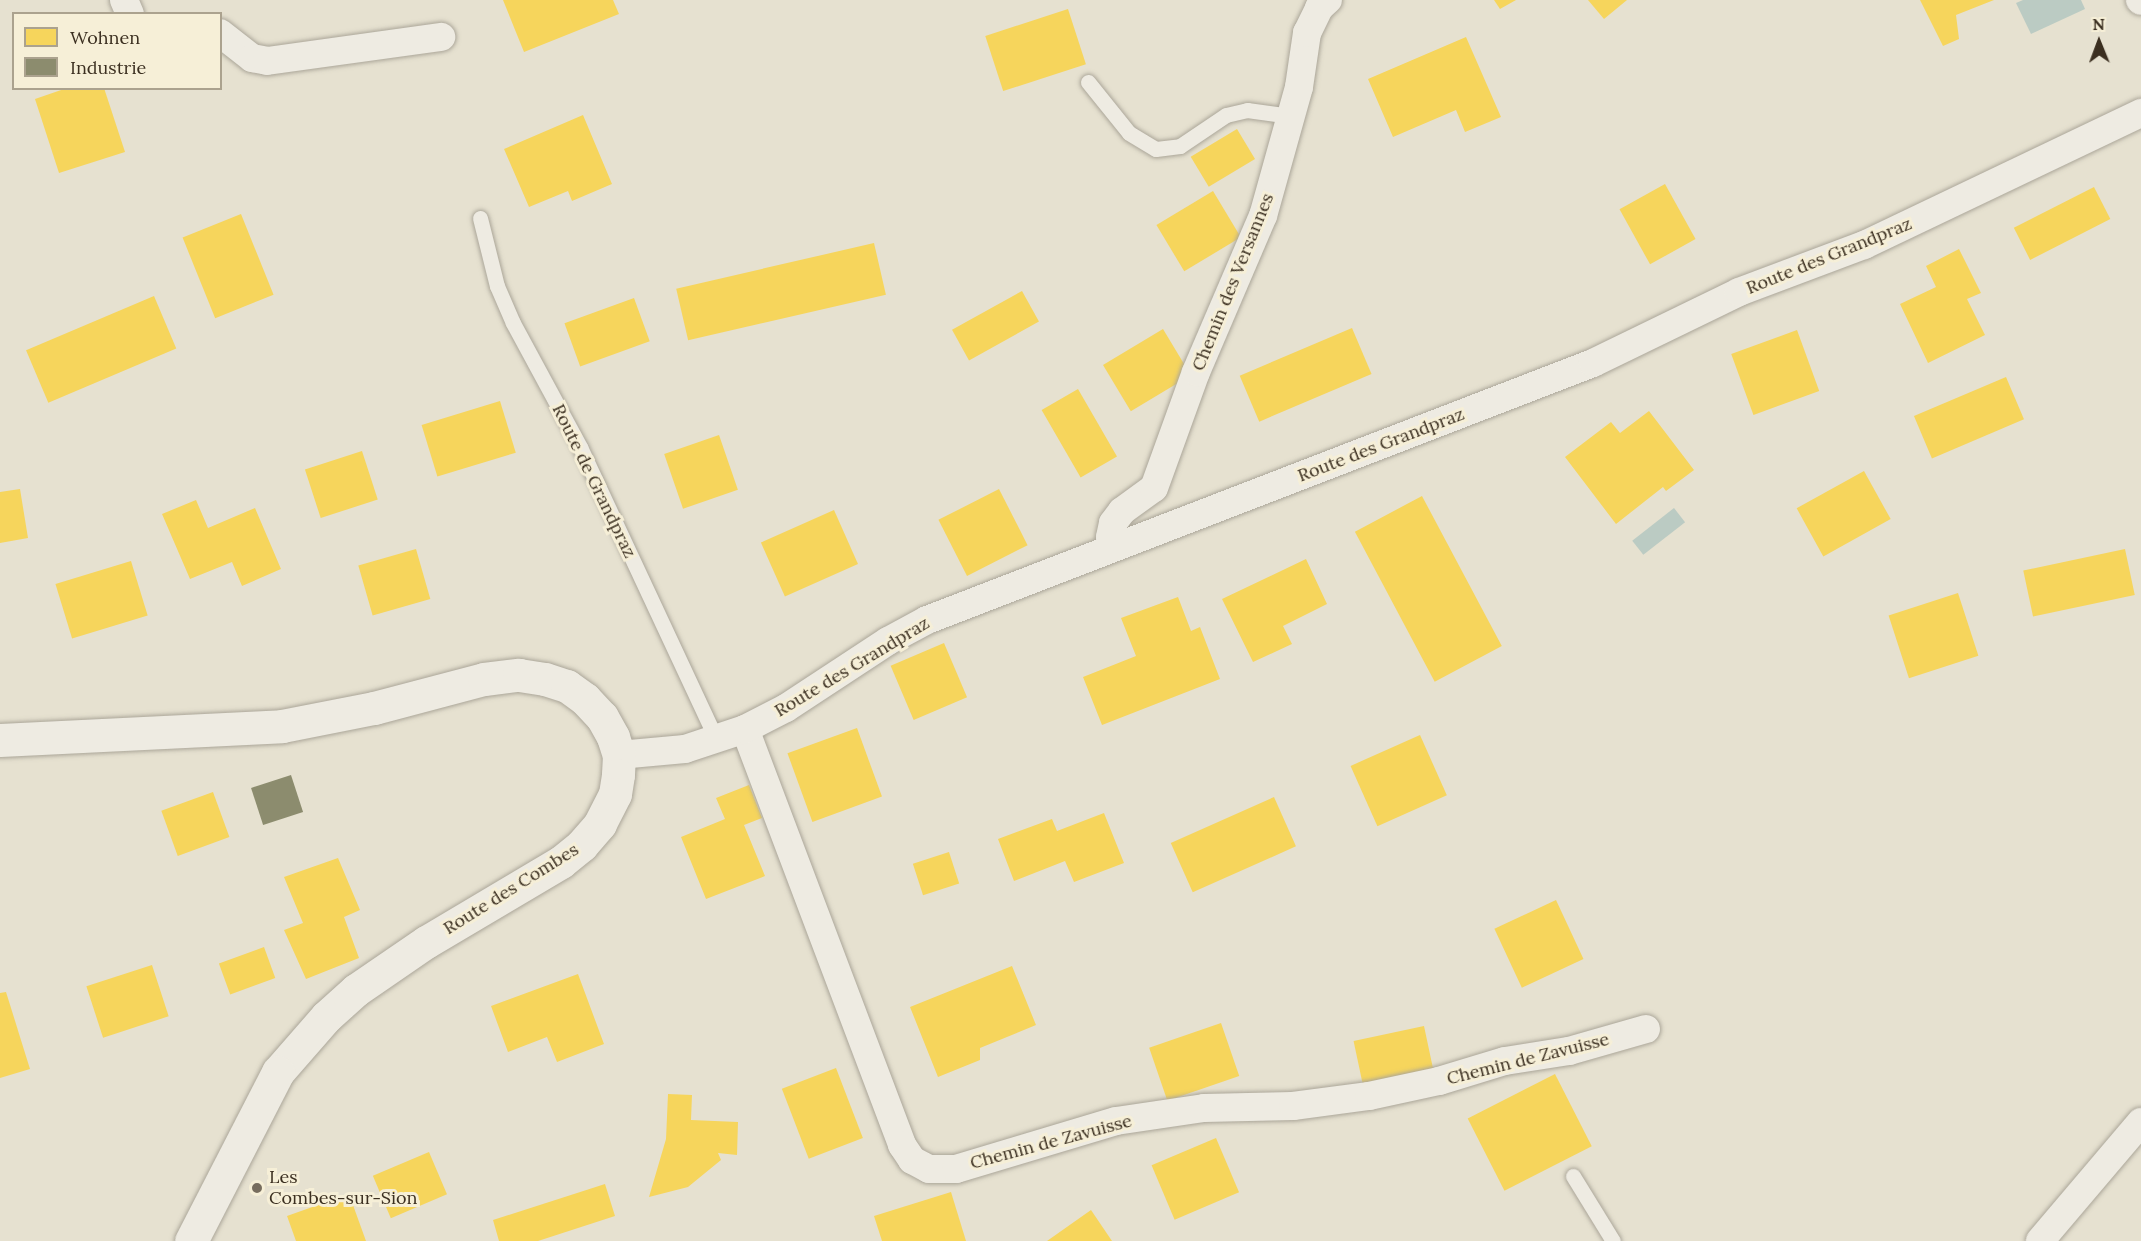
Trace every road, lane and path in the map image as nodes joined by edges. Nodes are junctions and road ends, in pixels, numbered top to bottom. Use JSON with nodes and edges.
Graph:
{"nodes":[{"id":1,"x":1328,"y":0,"type":"edge"},
{"id":2,"x":222,"y":35,"type":"edge"},
{"id":3,"x":441,"y":37,"type":"dead end"},
{"id":4,"x":1088,"y":82,"type":"dead end"},
{"id":5,"x":2141,"y":113,"type":"edge"},
{"id":6,"x":1291,"y":116,"type":"junction"},
{"id":7,"x":480,"y":219,"type":"dead end"},
{"id":8,"x":1113,"y":547,"type":"junction"},
{"id":9,"x":745,"y":729,"type":"junction"},
{"id":10,"x":0,"y":740,"type":"edge"},
{"id":11,"x":717,"y":741,"type":"junction"},
{"id":12,"x":619,"y":756,"type":"junction"},
{"id":13,"x":1646,"y":1029,"type":"dead end"},
{"id":14,"x":2141,"y":1122,"type":"edge"},
{"id":15,"x":1573,"y":1176,"type":"dead end"},
{"id":16,"x":191,"y":1241,"type":"edge"},
{"id":17,"x":1614,"y":1241,"type":"edge"},
{"id":18,"x":2040,"y":1241,"type":"edge"}],
"edges":[{"from":1,"to":6,"type":"street","name":"Chemin des Versannes"},
{"from":2,"to":3,"type":"street"},
{"from":4,"to":6,"type":"lane"},
{"from":5,"to":8,"type":"street","name":"Route des Grandpraz"},
{"from":6,"to":8,"type":"street","name":"Chemin des Versannes"},
{"from":7,"to":11,"type":"lane","name":"Route de Grandpraz"},
{"from":8,"to":9,"type":"street","name":"Route des Grandpraz"},
{"from":9,"to":11,"type":"street","name":"Route des Grandpraz"},
{"from":9,"to":13,"type":"street","name":"Chemin de Zavuisse"},
{"from":10,"to":12,"type":"street","name":"Route des Combes"},
{"from":11,"to":12,"type":"street","name":"Route des Grandpraz"},
{"from":12,"to":16,"type":"street","name":"Route des Combes"},
{"from":14,"to":18,"type":"street"},
{"from":15,"to":17,"type":"lane"}]}
